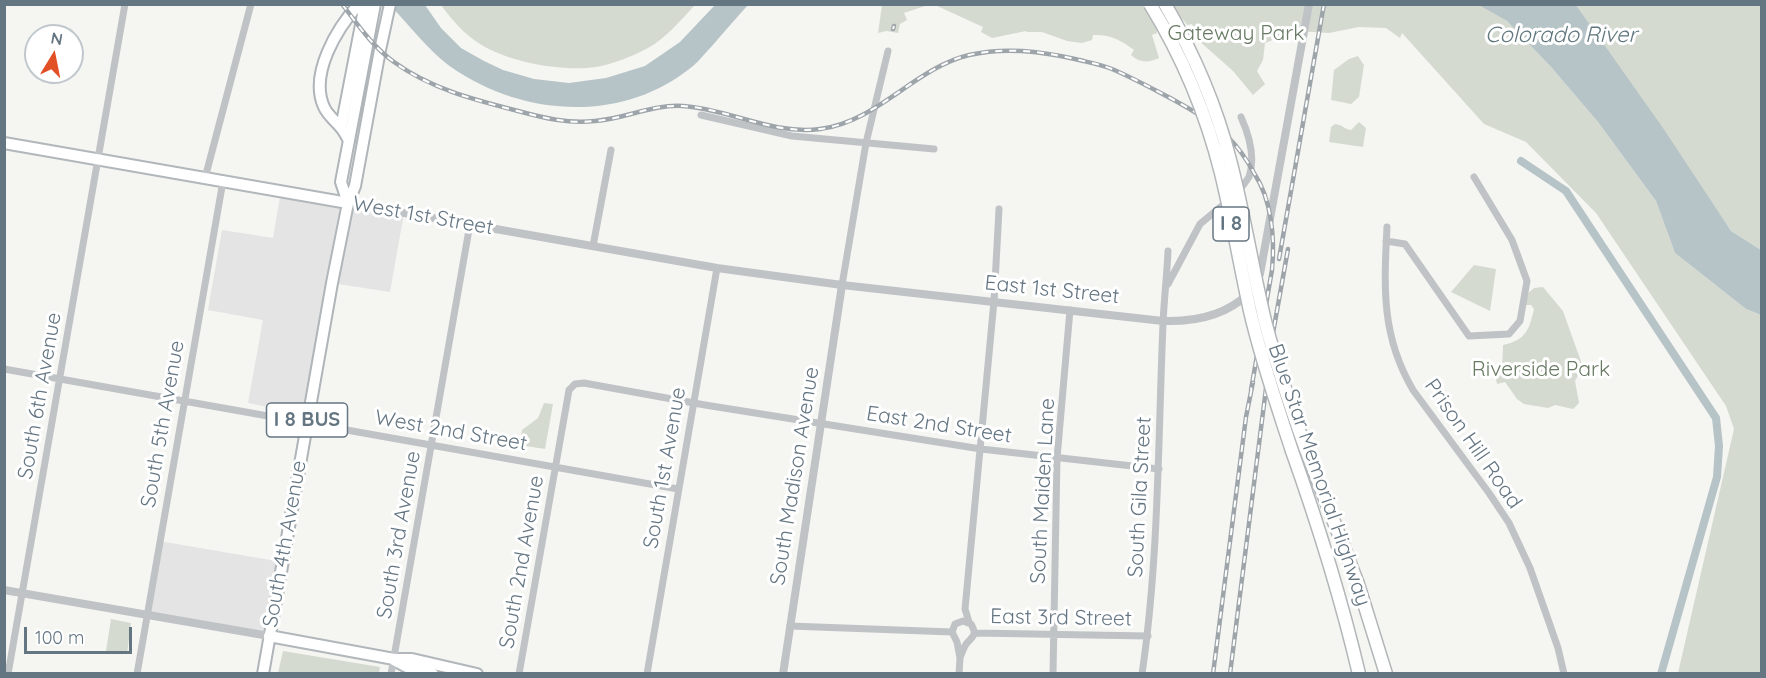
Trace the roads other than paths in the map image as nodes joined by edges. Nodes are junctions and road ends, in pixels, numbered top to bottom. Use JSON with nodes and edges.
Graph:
{"nodes":[{"id":1,"x":125,"y":4,"type":"edge"},
{"id":2,"x":251,"y":4,"type":"edge"},
{"id":3,"x":359,"y":4,"type":"edge"},
{"id":4,"x":365,"y":4,"type":"edge"},
{"id":5,"x":375,"y":4,"type":"edge"},
{"id":6,"x":1150,"y":4,"type":"edge"},
{"id":7,"x":1165,"y":4,"type":"edge"},
{"id":8,"x":1309,"y":4,"type":"edge"},
{"id":9,"x":390,"y":5,"type":"edge"},
{"id":10,"x":888,"y":51,"type":"dead end"},
{"id":11,"x":701,"y":115,"type":"dead end"},
{"id":12,"x":1241,"y":117,"type":"dead end"},
{"id":13,"x":341,"y":128,"type":"junction"},
{"id":14,"x":349,"y":141,"type":"junction"},
{"id":15,"x":4,"y":142,"type":"edge"},
{"id":16,"x":866,"y":142,"type":"junction"},
{"id":17,"x":934,"y":149,"type":"dead end"},
{"id":18,"x":611,"y":150,"type":"dead end"},
{"id":19,"x":99,"y":159,"type":"junction"},
{"id":20,"x":1474,"y":177,"type":"dead end"},
{"id":21,"x":205,"y":178,"type":"junction"},
{"id":22,"x":223,"y":181,"type":"junction"},
{"id":23,"x":348,"y":203,"type":"junction"},
{"id":24,"x":999,"y":209,"type":"dead end"},
{"id":25,"x":470,"y":225,"type":"junction"},
{"id":26,"x":1387,"y":227,"type":"dead end"},
{"id":27,"x":1386,"y":241,"type":"junction"},
{"id":28,"x":593,"y":246,"type":"junction"},
{"id":29,"x":1168,"y":251,"type":"dead end"},
{"id":30,"x":717,"y":268,"type":"junction"},
{"id":31,"x":842,"y":285,"type":"junction"},
{"id":32,"x":1166,"y":289,"type":"junction"},
{"id":33,"x":994,"y":301,"type":"junction"},
{"id":34,"x":1070,"y":310,"type":"junction"},
{"id":35,"x":1163,"y":321,"type":"junction"},
{"id":36,"x":4,"y":369,"type":"edge"},
{"id":37,"x":60,"y":378,"type":"junction"},
{"id":38,"x":184,"y":400,"type":"junction"},
{"id":39,"x":693,"y":403,"type":"junction"},
{"id":40,"x":307,"y":422,"type":"junction"},
{"id":41,"x":822,"y":423,"type":"junction"},
{"id":42,"x":432,"y":445,"type":"junction"},
{"id":43,"x":981,"y":449,"type":"junction"},
{"id":44,"x":1057,"y":458,"type":"junction"},
{"id":45,"x":556,"y":467,"type":"junction"},
{"id":46,"x":1159,"y":469,"type":"junction"},
{"id":47,"x":678,"y":489,"type":"junction"},
{"id":48,"x":4,"y":590,"type":"edge"},
{"id":49,"x":22,"y":593,"type":"junction"},
{"id":50,"x":965,"y":609,"type":"junction"},
{"id":51,"x":147,"y":615,"type":"junction"},
{"id":52,"x":957,"y":622,"type":"junction"},
{"id":53,"x":969,"y":622,"type":"junction"},
{"id":54,"x":790,"y":626,"type":"junction"},
{"id":55,"x":952,"y":632,"type":"junction"},
{"id":56,"x":974,"y":633,"type":"junction"},
{"id":57,"x":269,"y":636,"type":"junction"},
{"id":58,"x":1053,"y":636,"type":"junction"},
{"id":59,"x":1148,"y":636,"type":"junction"},
{"id":60,"x":957,"y":642,"type":"junction"},
{"id":61,"x":967,"y":643,"type":"junction"},
{"id":62,"x":960,"y":657,"type":"junction"},
{"id":63,"x":394,"y":659,"type":"junction"},
{"id":64,"x":8,"y":674,"type":"edge"},
{"id":65,"x":136,"y":674,"type":"edge"},
{"id":66,"x":263,"y":674,"type":"edge"},
{"id":67,"x":391,"y":674,"type":"edge"},
{"id":68,"x":433,"y":674,"type":"edge"},
{"id":69,"x":477,"y":674,"type":"edge"},
{"id":70,"x":519,"y":674,"type":"edge"},
{"id":71,"x":647,"y":674,"type":"edge"},
{"id":72,"x":783,"y":674,"type":"edge"},
{"id":73,"x":959,"y":674,"type":"edge"},
{"id":74,"x":1053,"y":674,"type":"edge"},
{"id":75,"x":1142,"y":674,"type":"edge"},
{"id":76,"x":1359,"y":674,"type":"edge"},
{"id":77,"x":1386,"y":674,"type":"edge"},
{"id":78,"x":1564,"y":674,"type":"edge"}],
"edges":[{"from":1,"to":19,"type":"street","name":"South 6th Avenue"},
{"from":2,"to":21,"type":"street"},
{"from":3,"to":13,"type":"main road"},
{"from":4,"to":13,"type":"main road"},
{"from":5,"to":14,"type":"main road","number":"I 8 BUS"},
{"from":6,"to":76,"type":"highway","name":"Blue Star Memorial Highway","number":"I 8","bridge":true},
{"from":7,"to":77,"type":"highway","name":"Blue Star Memorial Highway","number":"I 8","bridge":true},
{"from":8,"to":35,"type":"street","name":"East 1st Street"},
{"from":9,"to":23,"type":"main road","number":"I 8 BUS"},
{"from":10,"to":16,"type":"street"},
{"from":11,"to":16,"type":"street"},
{"from":12,"to":32,"type":"street"},
{"from":13,"to":14,"type":"main road"},
{"from":14,"to":23,"type":"main road","number":"I 8 BUS"},
{"from":15,"to":19,"type":"main road","name":"West 1st Street"},
{"from":16,"to":17,"type":"street"},
{"from":16,"to":31,"type":"street"},
{"from":18,"to":28,"type":"street"},
{"from":19,"to":21,"type":"main road","name":"West 1st Street"},
{"from":19,"to":37,"type":"street","name":"South 6th Avenue"},
{"from":20,"to":27,"type":"street"},
{"from":21,"to":22,"type":"main road","name":"West 1st Street"},
{"from":22,"to":23,"type":"main road","name":"West 1st Street"},
{"from":22,"to":38,"type":"street","name":"South 5th Avenue"},
{"from":23,"to":25,"type":"street","name":"West 1st Street"},
{"from":23,"to":40,"type":"main road","name":"South 4th Avenue","number":"I 8 BUS"},
{"from":24,"to":33,"type":"street"},
{"from":25,"to":28,"type":"street","name":"West 1st Street"},
{"from":25,"to":42,"type":"street","name":"South 3rd Avenue"},
{"from":26,"to":27,"type":"street","name":"Prison Hill Road"},
{"from":27,"to":78,"type":"street","name":"Prison Hill Road"},
{"from":28,"to":30,"type":"street","name":"West 1st Street"},
{"from":29,"to":32,"type":"street","name":"South Gila Street"},
{"from":30,"to":31,"type":"street","name":"West 1st Street"},
{"from":30,"to":39,"type":"street","name":"South 1st Avenue"},
{"from":31,"to":33,"type":"street","name":"East 1st Street"},
{"from":31,"to":41,"type":"street","name":"South Madison Avenue"},
{"from":32,"to":35,"type":"street","name":"South Gila Street"},
{"from":33,"to":34,"type":"street","name":"East 1st Street"},
{"from":33,"to":43,"type":"street"},
{"from":34,"to":35,"type":"street","name":"East 1st Street"},
{"from":34,"to":44,"type":"street","name":"South Maiden Lane"},
{"from":35,"to":46,"type":"street","name":"South Gila Street"},
{"from":36,"to":37,"type":"street","name":"West 2nd Street"},
{"from":37,"to":38,"type":"street","name":"West 2nd Street"},
{"from":37,"to":49,"type":"street","name":"South 6th Avenue"},
{"from":38,"to":40,"type":"street","name":"West 2nd Street"},
{"from":38,"to":51,"type":"street","name":"South 5th Avenue"},
{"from":39,"to":41,"type":"street"},
{"from":39,"to":45,"type":"street","name":"South 2nd Avenue"},
{"from":39,"to":47,"type":"street","name":"South 1st Avenue"},
{"from":40,"to":42,"type":"street","name":"West 2nd Street"},
{"from":40,"to":57,"type":"main road","name":"South 4th Avenue","number":"I 8 BUS"},
{"from":41,"to":43,"type":"street","name":"East 2nd Street"},
{"from":41,"to":54,"type":"street","name":"South Madison Avenue"},
{"from":42,"to":45,"type":"street","name":"West 2nd Street"},
{"from":42,"to":63,"type":"street","name":"South 3rd Avenue"},
{"from":43,"to":44,"type":"street","name":"East 2nd Street"},
{"from":43,"to":50,"type":"street"},
{"from":44,"to":46,"type":"street","name":"East 2nd Street"},
{"from":44,"to":58,"type":"street","name":"South Maiden Lane"},
{"from":45,"to":47,"type":"street","name":"West 2nd Street"},
{"from":45,"to":70,"type":"street","name":"South 2nd Avenue"},
{"from":46,"to":59,"type":"street","name":"South Gila Street"},
{"from":47,"to":71,"type":"street","name":"South 1st Avenue"},
{"from":48,"to":49,"type":"street"},
{"from":49,"to":51,"type":"street"},
{"from":49,"to":64,"type":"street","name":"South 6th Avenue"},
{"from":50,"to":52,"type":"street"},
{"from":50,"to":53,"type":"street"},
{"from":51,"to":57,"type":"street"},
{"from":51,"to":65,"type":"street","name":"South 5th Avenue"},
{"from":52,"to":53,"type":"street"},
{"from":52,"to":55,"type":"street"},
{"from":53,"to":56,"type":"street"},
{"from":54,"to":55,"type":"street"},
{"from":54,"to":72,"type":"street","name":"South Madison Avenue"},
{"from":55,"to":60,"type":"street"},
{"from":56,"to":58,"type":"street","name":"East 3rd Street"},
{"from":56,"to":61,"type":"street"},
{"from":57,"to":63,"type":"main road"},
{"from":57,"to":66,"type":"main road","name":"South 4th Avenue","number":"I 8 BUS"},
{"from":58,"to":59,"type":"street","name":"East 3rd Street"},
{"from":58,"to":74,"type":"street","name":"South Maiden Lane"},
{"from":59,"to":75,"type":"street","name":"South Gila Street"},
{"from":60,"to":61,"type":"street"},
{"from":60,"to":62,"type":"street"},
{"from":61,"to":62,"type":"street"},
{"from":62,"to":73,"type":"street"},
{"from":63,"to":67,"type":"street","name":"South 3rd Avenue"},
{"from":63,"to":68,"type":"main road"},
{"from":63,"to":69,"type":"main road"}]}
